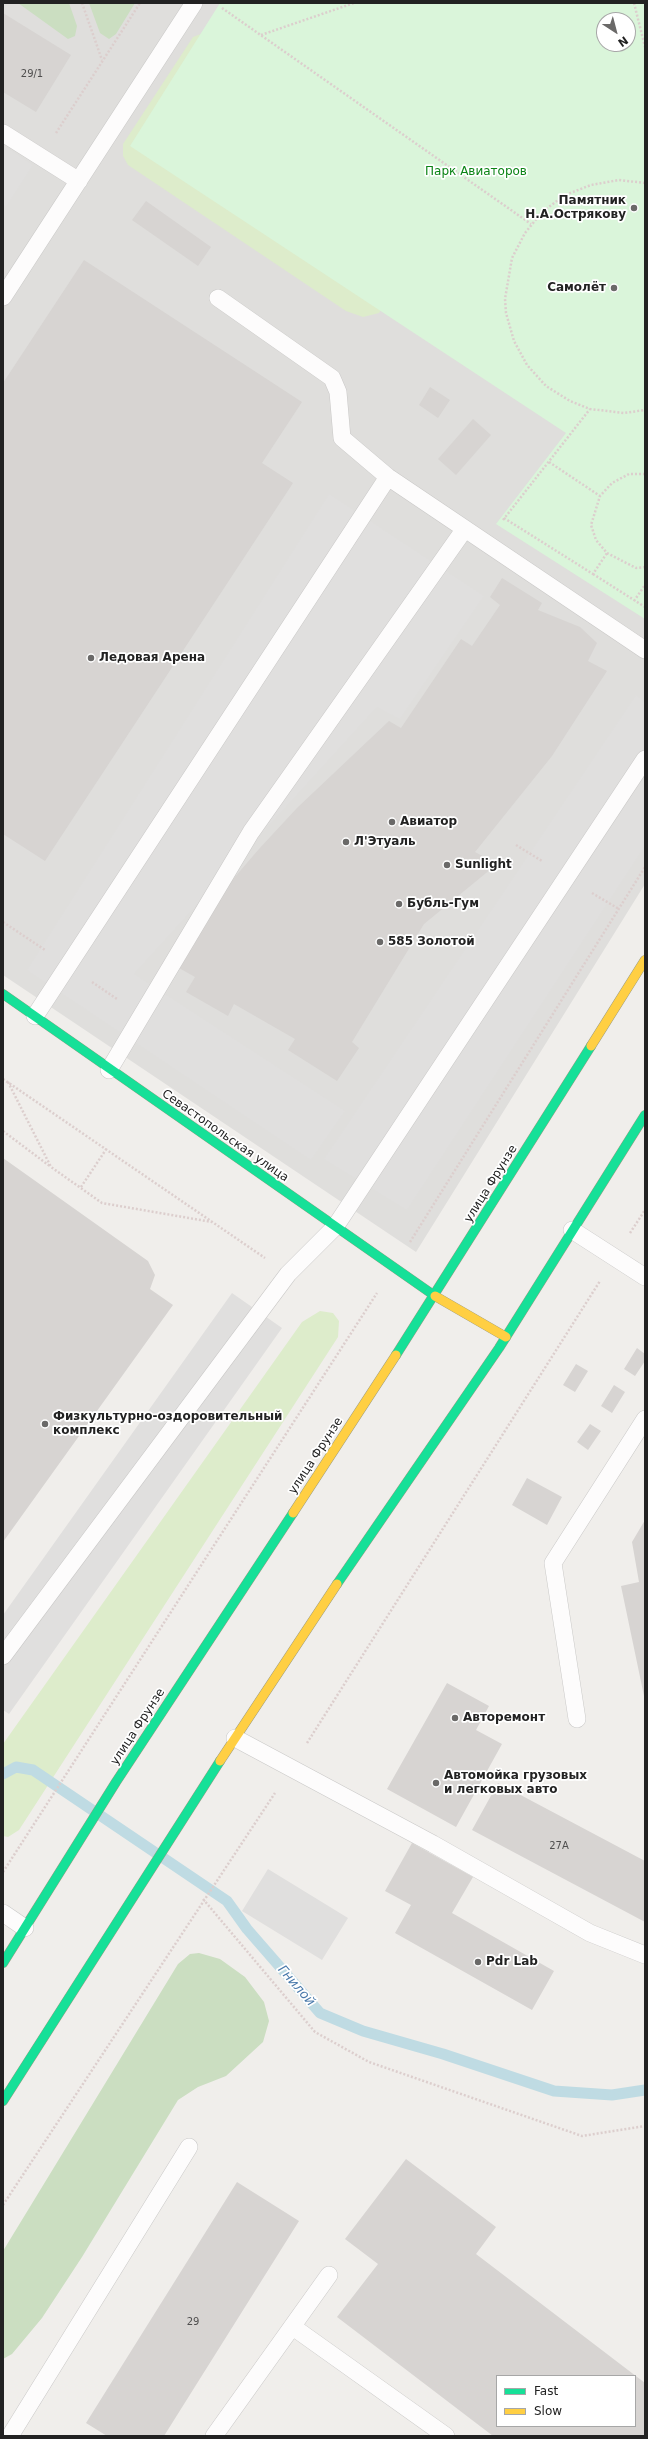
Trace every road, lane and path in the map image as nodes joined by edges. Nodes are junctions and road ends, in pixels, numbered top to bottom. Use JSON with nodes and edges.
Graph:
{"nodes":[{"id":1,"x":82,"y":3,"type":"edge"},
{"id":2,"x":140,"y":3,"type":"edge"},
{"id":3,"x":194,"y":3,"type":"edge"},
{"id":4,"x":354,"y":3,"type":"edge"},
{"id":5,"x":634,"y":3,"type":"edge"},
{"id":6,"x":221,"y":7,"type":"dead end"},
{"id":7,"x":260,"y":35,"type":"junction"},
{"id":8,"x":645,"y":47,"type":"edge"},
{"id":9,"x":102,"y":60,"type":"junction"},
{"id":10,"x":3,"y":133,"type":"edge"},
{"id":11,"x":40,"y":156,"type":"junction"},
{"id":12,"x":79,"y":181,"type":"junction"},
{"id":13,"x":645,"y":183,"type":"edge"},
{"id":14,"x":531,"y":224,"type":"junction"},
{"id":15,"x":3,"y":297,"type":"edge"},
{"id":16,"x":218,"y":298,"type":"dead end"},
{"id":17,"x":590,"y":409,"type":"junction"},
{"id":18,"x":645,"y":410,"type":"edge"},
{"id":19,"x":549,"y":462,"type":"junction"},
{"id":20,"x":645,"y":474,"type":"edge"},
{"id":21,"x":388,"y":477,"type":"junction"},
{"id":22,"x":600,"y":496,"type":"junction"},
{"id":23,"x":504,"y":518,"type":"junction"},
{"id":24,"x":464,"y":530,"type":"junction"},
{"id":25,"x":485,"y":543,"type":"junction"},
{"id":26,"x":607,"y":553,"type":"junction"},
{"id":27,"x":645,"y":566,"type":"edge"},
{"id":28,"x":593,"y":574,"type":"junction"},
{"id":29,"x":645,"y":585,"type":"edge"},
{"id":30,"x":634,"y":601,"type":"junction"},
{"id":31,"x":645,"y":607,"type":"edge"},
{"id":32,"x":645,"y":650,"type":"edge"},
{"id":33,"x":645,"y":759,"type":"edge"},
{"id":34,"x":645,"y":867,"type":"edge"},
{"id":35,"x":645,"y":960,"type":"edge"},
{"id":36,"x":3,"y":994,"type":"edge"},
{"id":37,"x":35,"y":1016,"type":"junction"},
{"id":38,"x":109,"y":1070,"type":"junction"},
{"id":39,"x":3,"y":1079,"type":"edge"},
{"id":40,"x":7,"y":1082,"type":"junction"},
{"id":41,"x":645,"y":1115,"type":"edge"},
{"id":42,"x":3,"y":1131,"type":"edge"},
{"id":43,"x":107,"y":1148,"type":"junction"},
{"id":44,"x":51,"y":1167,"type":"junction"},
{"id":45,"x":81,"y":1187,"type":"junction"},
{"id":46,"x":645,"y":1210,"type":"edge"},
{"id":47,"x":214,"y":1222,"type":"junction"},
{"id":48,"x":334,"y":1227,"type":"junction"},
{"id":49,"x":572,"y":1230,"type":"junction"},
{"id":50,"x":616,"y":1257,"type":"junction"},
{"id":51,"x":394,"y":1267,"type":"junction"},
{"id":52,"x":288,"y":1274,"type":"junction"},
{"id":53,"x":645,"y":1277,"type":"edge"},
{"id":54,"x":435,"y":1296,"type":"junction"},
{"id":55,"x":506,"y":1337,"type":"junction"},
{"id":56,"x":645,"y":1419,"type":"edge"},
{"id":57,"x":3,"y":1656,"type":"edge"},
{"id":58,"x":577,"y":1719,"type":"dead end"},
{"id":59,"x":235,"y":1738,"type":"junction"},
{"id":60,"x":292,"y":1767,"type":"junction"},
{"id":61,"x":3,"y":1872,"type":"edge"},
{"id":62,"x":203,"y":1899,"type":"junction"},
{"id":63,"x":3,"y":1913,"type":"edge"},
{"id":64,"x":24,"y":1928,"type":"junction"},
{"id":65,"x":645,"y":1955,"type":"edge"},
{"id":66,"x":3,"y":1962,"type":"edge"},
{"id":67,"x":3,"y":2101,"type":"edge"},
{"id":68,"x":645,"y":2126,"type":"edge"},
{"id":69,"x":189,"y":2146,"type":"dead end"},
{"id":70,"x":3,"y":2205,"type":"edge"},
{"id":71,"x":329,"y":2275,"type":"dead end"},
{"id":72,"x":293,"y":2327,"type":"junction"},
{"id":73,"x":3,"y":2433,"type":"edge"},
{"id":74,"x":9,"y":2436,"type":"edge"},
{"id":75,"x":214,"y":2436,"type":"edge"},
{"id":76,"x":446,"y":2436,"type":"edge"}],
"edges":[{"from":1,"to":9,"type":"path"},
{"from":2,"to":9,"type":"path"},
{"from":3,"to":12,"type":"lane"},
{"from":4,"to":7,"type":"path"},
{"from":5,"to":8,"type":"path"},
{"from":6,"to":7,"type":"path"},
{"from":7,"to":14,"type":"path"},
{"from":9,"to":11,"type":"path"},
{"from":10,"to":11,"type":"lane"},
{"from":11,"to":12,"type":"lane"},
{"from":12,"to":15,"type":"lane"},
{"from":13,"to":14,"type":"path"},
{"from":14,"to":17,"type":"path"},
{"from":16,"to":21,"type":"lane"},
{"from":17,"to":18,"type":"path"},
{"from":17,"to":19,"type":"path"},
{"from":19,"to":22,"type":"path"},
{"from":19,"to":23,"type":"path"},
{"from":20,"to":22,"type":"path"},
{"from":21,"to":24,"type":"lane"},
{"from":21,"to":37,"type":"lane"},
{"from":22,"to":26,"type":"path"},
{"from":23,"to":25,"type":"path"},
{"from":23,"to":28,"type":"path"},
{"from":24,"to":25,"type":"lane"},
{"from":24,"to":38,"type":"lane"},
{"from":25,"to":32,"type":"lane"},
{"from":26,"to":27,"type":"path"},
{"from":26,"to":28,"type":"path"},
{"from":28,"to":30,"type":"path"},
{"from":29,"to":30,"type":"path"},
{"from":30,"to":31,"type":"path"},
{"from":33,"to":48,"type":"lane"},
{"from":34,"to":51,"type":"path"},
{"from":35,"to":54,"type":"main road","name":"улица Фрунзе"},
{"from":36,"to":37,"type":"main road","name":"Севастопольская улица"},
{"from":37,"to":38,"type":"main road","name":"Севастопольская улица"},
{"from":38,"to":48,"type":"main road","name":"Севастопольская улица"},
{"from":39,"to":40,"type":"path"},
{"from":40,"to":43,"type":"path"},
{"from":40,"to":44,"type":"path"},
{"from":41,"to":49,"type":"main road"},
{"from":42,"to":44,"type":"path"},
{"from":43,"to":45,"type":"path"},
{"from":43,"to":47,"type":"path"},
{"from":44,"to":45,"type":"path"},
{"from":45,"to":47,"type":"path"},
{"from":46,"to":50,"type":"path"},
{"from":47,"to":52,"type":"path"},
{"from":48,"to":51,"type":"main road","name":"Севастопольская улица"},
{"from":48,"to":52,"type":"lane"},
{"from":49,"to":50,"type":"lane"},
{"from":49,"to":55,"type":"main road"},
{"from":50,"to":53,"type":"lane"},
{"from":50,"to":60,"type":"path"},
{"from":51,"to":54,"type":"main road","name":"Севастопольская улица"},
{"from":51,"to":61,"type":"path"},
{"from":52,"to":57,"type":"lane"},
{"from":54,"to":55,"type":"main road","name":"Севастопольская улица"},
{"from":54,"to":64,"type":"main road","name":"улица Фрунзе"},
{"from":55,"to":59,"type":"main road"},
{"from":56,"to":58,"type":"lane"},
{"from":59,"to":60,"type":"lane"},
{"from":59,"to":67,"type":"main road"},
{"from":60,"to":62,"type":"path"},
{"from":60,"to":65,"type":"lane"},
{"from":62,"to":68,"type":"path"},
{"from":62,"to":70,"type":"path"},
{"from":63,"to":64,"type":"lane"},
{"from":64,"to":66,"type":"main road","name":"улица Фрунзе"},
{"from":69,"to":74,"type":"lane"},
{"from":71,"to":72,"type":"lane"},
{"from":72,"to":75,"type":"lane"},
{"from":72,"to":76,"type":"lane"},
{"from":73,"to":74,"type":"lane"}]}
